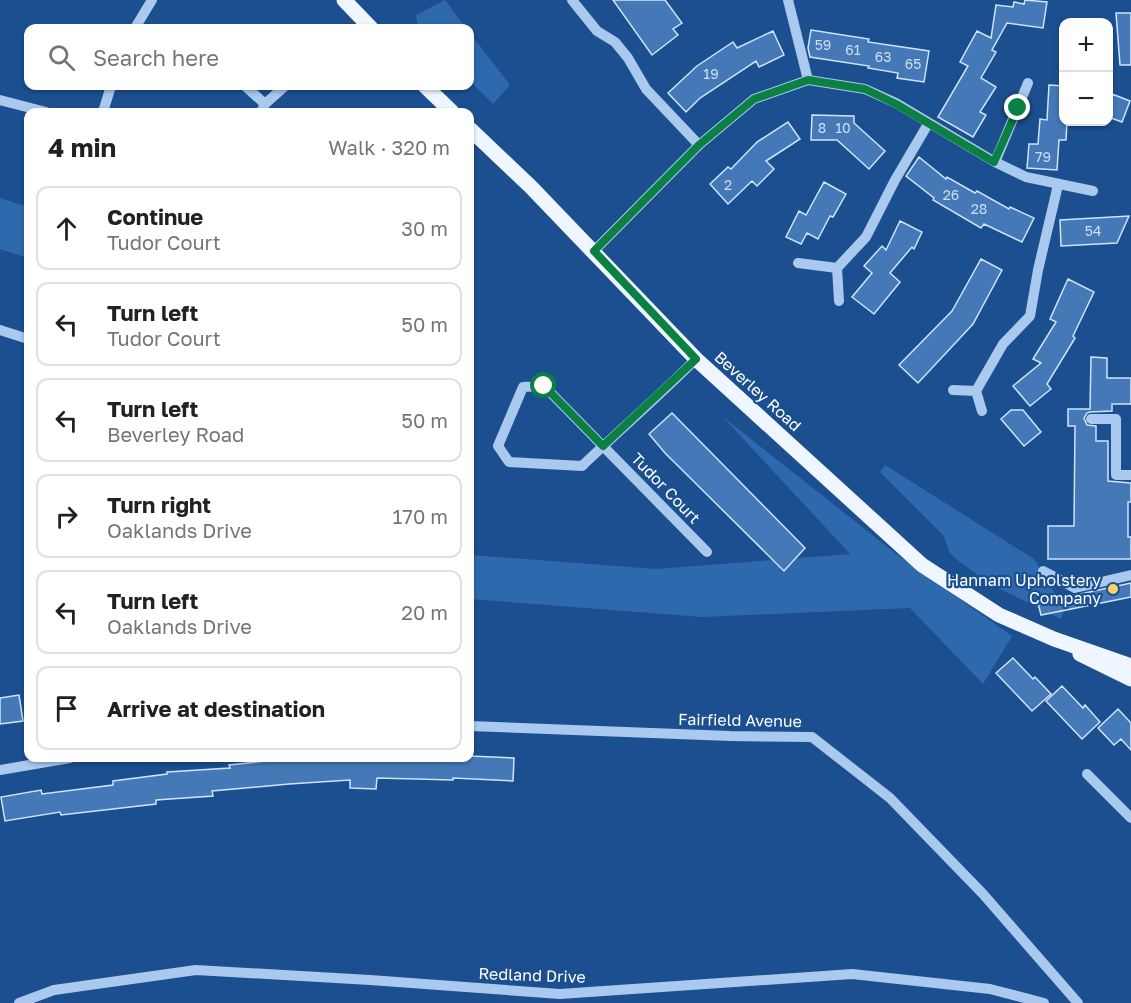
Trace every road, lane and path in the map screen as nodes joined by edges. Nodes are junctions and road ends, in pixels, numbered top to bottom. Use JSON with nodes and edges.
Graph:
{"nodes":[{"id":1,"x":152,"y":0,"type":"edge"},
{"id":2,"x":344,"y":0,"type":"edge"},
{"id":3,"x":788,"y":0,"type":"edge"},
{"id":4,"x":576,"y":1,"type":"edge"},
{"id":5,"x":137,"y":24,"type":"edge"},
{"id":6,"x":367,"y":24,"type":"edge"},
{"id":7,"x":808,"y":80,"type":"junction"},
{"id":8,"x":1028,"y":83,"type":"dead end"},
{"id":9,"x":110,"y":90,"type":"edge"},
{"id":10,"x":248,"y":90,"type":"edge"},
{"id":11,"x":281,"y":90,"type":"edge"},
{"id":12,"x":429,"y":90,"type":"edge"},
{"id":13,"x":0,"y":100,"type":"edge"},
{"id":14,"x":31,"y":108,"type":"edge"},
{"id":15,"x":104,"y":108,"type":"edge"},
{"id":16,"x":263,"y":108,"type":"edge"},
{"id":17,"x":448,"y":108,"type":"edge"},
{"id":18,"x":928,"y":124,"type":"junction"},
{"id":19,"x":474,"y":133,"type":"edge"},
{"id":20,"x":699,"y":145,"type":"junction"},
{"id":21,"x":994,"y":162,"type":"junction"},
{"id":22,"x":1058,"y":185,"type":"junction"},
{"id":23,"x":1093,"y":191,"type":"dead end"},
{"id":24,"x":594,"y":251,"type":"junction"},
{"id":25,"x":798,"y":262,"type":"dead end"},
{"id":26,"x":837,"y":268,"type":"junction"},
{"id":27,"x":839,"y":301,"type":"dead end"},
{"id":28,"x":0,"y":330,"type":"edge"},
{"id":29,"x":24,"y":338,"type":"edge"},
{"id":30,"x":696,"y":359,"type":"junction"},
{"id":31,"x":953,"y":390,"type":"dead end"},
{"id":32,"x":976,"y":391,"type":"junction"},
{"id":33,"x":982,"y":411,"type":"dead end"},
{"id":34,"x":1091,"y":419,"type":"dead end"},
{"id":35,"x":603,"y":446,"type":"junction"},
{"id":36,"x":1131,"y":475,"type":"edge"},
{"id":37,"x":707,"y":552,"type":"dead end"},
{"id":38,"x":1042,"y":571,"type":"dead end"},
{"id":39,"x":1131,"y":575,"type":"edge"},
{"id":40,"x":1054,"y":639,"type":"junction"},
{"id":41,"x":1131,"y":666,"type":"edge"},
{"id":42,"x":1131,"y":679,"type":"edge"},
{"id":43,"x":474,"y":726,"type":"edge"},
{"id":44,"x":47,"y":762,"type":"edge"},
{"id":45,"x":0,"y":770,"type":"edge"},
{"id":46,"x":1087,"y":774,"type":"dead end"},
{"id":47,"x":1131,"y":818,"type":"edge"},
{"id":48,"x":19,"y":1003,"type":"edge"},
{"id":49,"x":1044,"y":1003,"type":"edge"},
{"id":50,"x":1078,"y":1003,"type":"edge"}],
"edges":[{"from":1,"to":5,"type":"street"},
{"from":2,"to":6,"type":"main road"},
{"from":3,"to":7,"type":"street"},
{"from":4,"to":20,"type":"street"},
{"from":7,"to":18,"type":"street"},
{"from":7,"to":20,"type":"street"},
{"from":8,"to":21,"type":"street"},
{"from":9,"to":15,"type":"street"},
{"from":10,"to":16,"type":"street"},
{"from":11,"to":16,"type":"street"},
{"from":12,"to":17,"type":"main road"},
{"from":13,"to":14,"type":"street"},
{"from":18,"to":21,"type":"street"},
{"from":18,"to":26,"type":"street"},
{"from":19,"to":24,"type":"main road","name":"Beverley Road"},
{"from":20,"to":24,"type":"street"},
{"from":21,"to":22,"type":"street"},
{"from":22,"to":23,"type":"street"},
{"from":22,"to":32,"type":"street"},
{"from":24,"to":30,"type":"main road","name":"Beverley Road"},
{"from":25,"to":26,"type":"street"},
{"from":26,"to":27,"type":"street"},
{"from":28,"to":29,"type":"street"},
{"from":30,"to":35,"type":"street","name":"Tudor Court"},
{"from":30,"to":40,"type":"main road","name":"Beverley Road"},
{"from":31,"to":32,"type":"street"},
{"from":32,"to":33,"type":"street"},
{"from":34,"to":36,"type":"street"},
{"from":35,"to":35,"type":"street","name":"Tudor Court"},
{"from":35,"to":37,"type":"street","name":"Tudor Court"},
{"from":38,"to":39,"type":"street"},
{"from":40,"to":41,"type":"main road","name":"Beverley Road"},
{"from":40,"to":42,"type":"main road","name":"Beverley Road"},
{"from":43,"to":50,"type":"street","name":"Fairfield Avenue"},
{"from":44,"to":45,"type":"street"},
{"from":46,"to":47,"type":"street"},
{"from":48,"to":49,"type":"street","name":"Redland Drive"}]}
